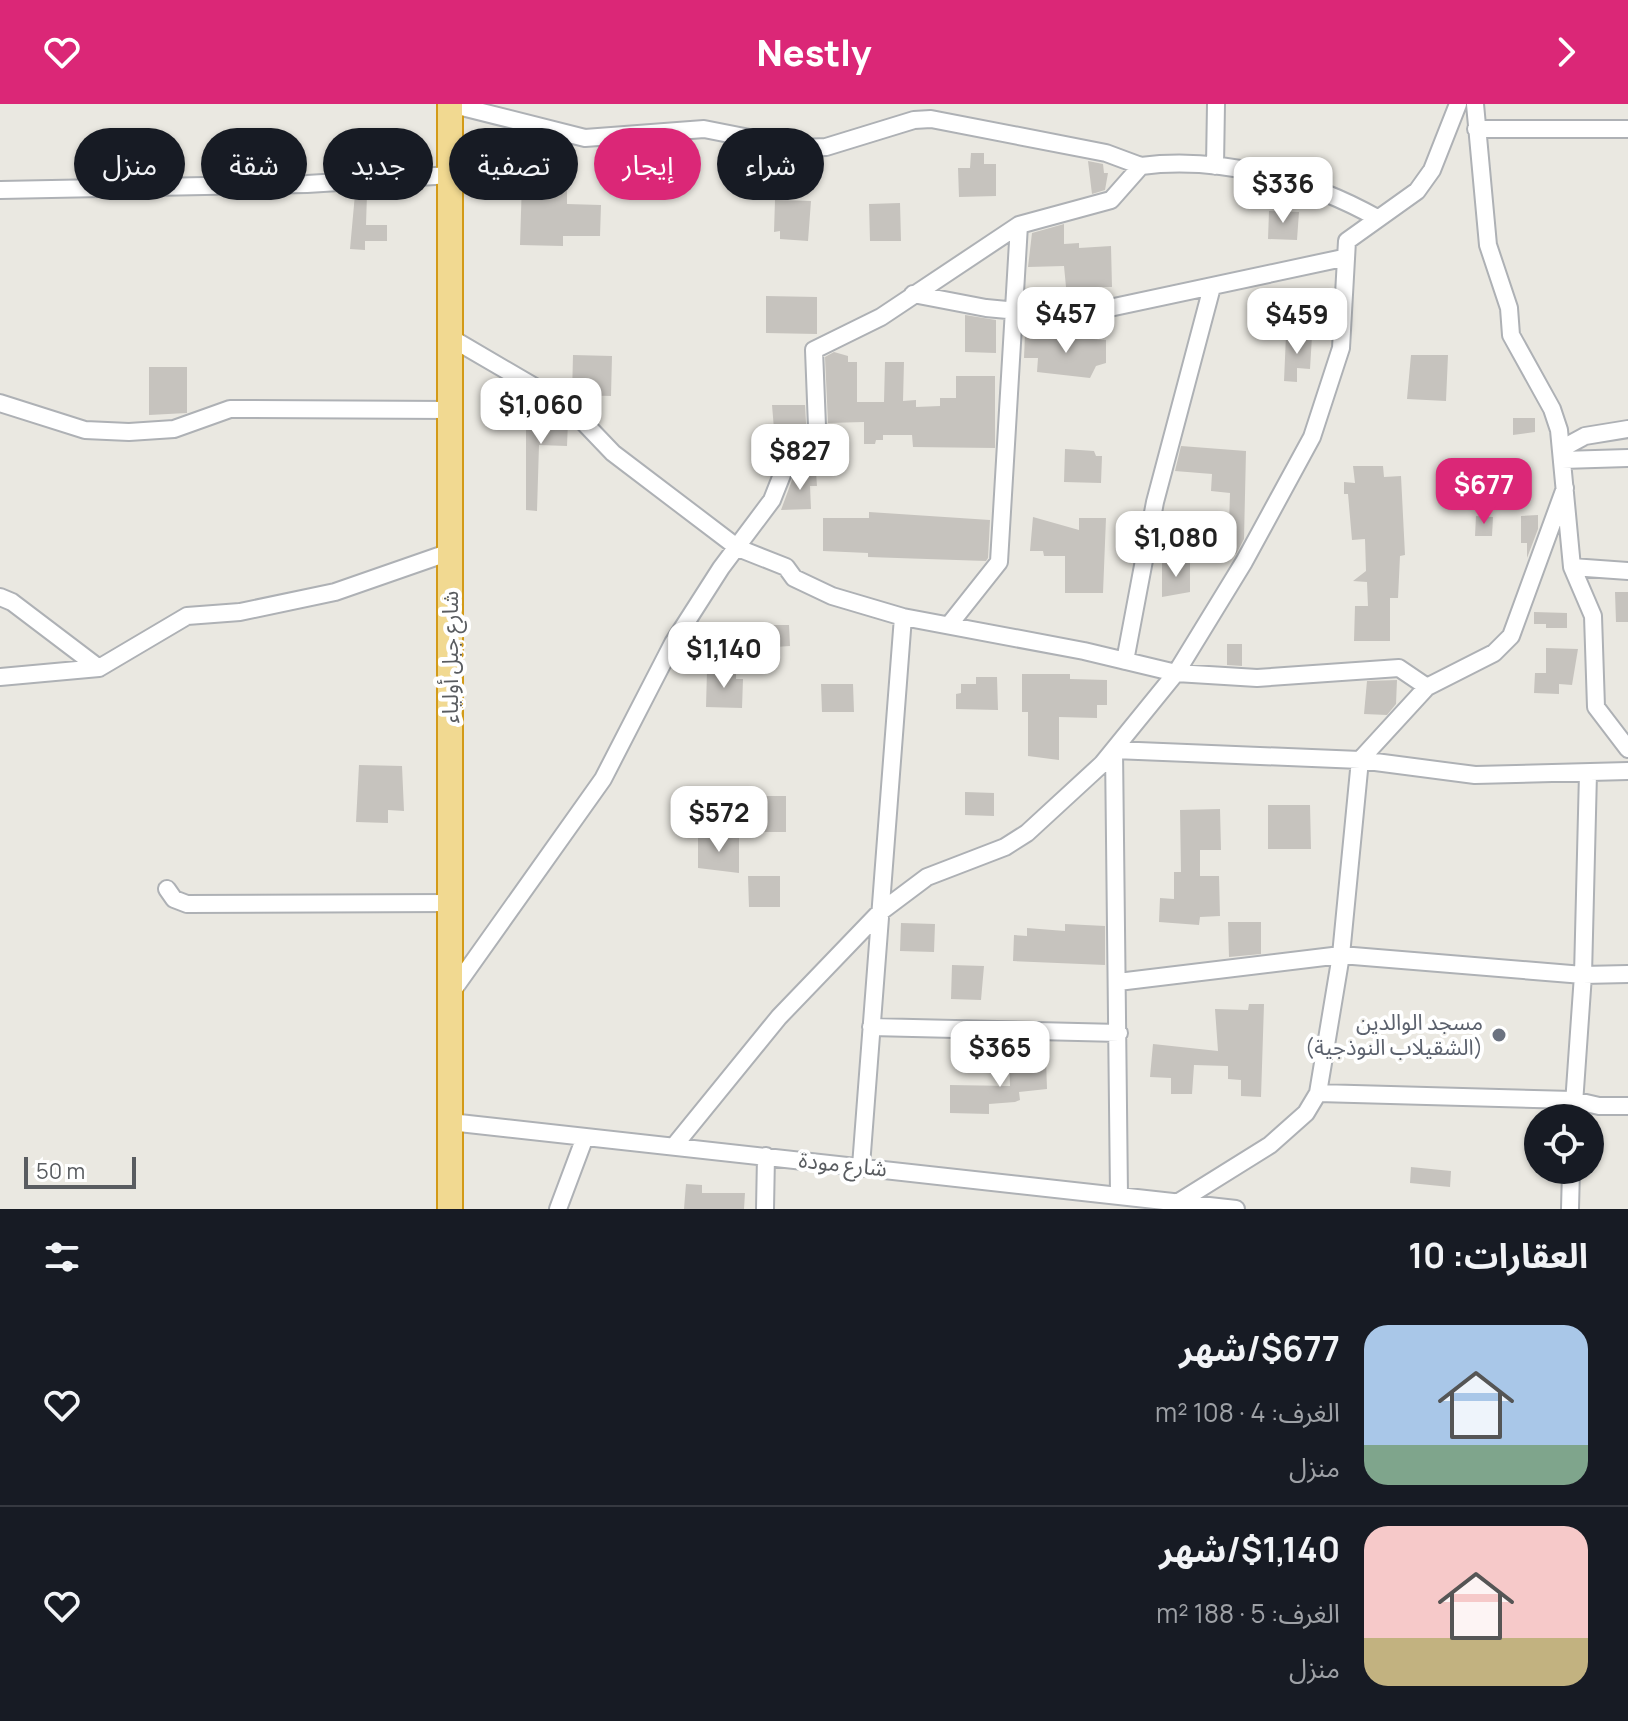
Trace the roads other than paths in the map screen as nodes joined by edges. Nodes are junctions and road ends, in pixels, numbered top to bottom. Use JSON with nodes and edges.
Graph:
{"nodes":[{"id":1,"x":450,"y":104,"type":"edge"},
{"id":2,"x":1216,"y":104,"type":"edge"},
{"id":3,"x":1458,"y":104,"type":"edge"},
{"id":4,"x":1475,"y":104,"type":"edge"},
{"id":5,"x":450,"y":128,"type":"edge"},
{"id":6,"x":1476,"y":129,"type":"junction"},
{"id":7,"x":1628,"y":129,"type":"edge"},
{"id":8,"x":1141,"y":166,"type":"junction"},
{"id":9,"x":1215,"y":166,"type":"junction"},
{"id":10,"x":449,"y":175,"type":"edge"},
{"id":11,"x":0,"y":190,"type":"edge"},
{"id":12,"x":451,"y":200,"type":"edge"},
{"id":13,"x":1377,"y":218,"type":"junction"},
{"id":14,"x":1019,"y":225,"type":"junction"},
{"id":15,"x":1343,"y":258,"type":"junction"},
{"id":16,"x":1212,"y":287,"type":"junction"},
{"id":17,"x":913,"y":294,"type":"junction"},
{"id":18,"x":1014,"y":311,"type":"junction"},
{"id":19,"x":451,"y":338,"type":"junction"},
{"id":20,"x":0,"y":403,"type":"edge"},
{"id":21,"x":451,"y":410,"type":"junction"},
{"id":22,"x":1628,"y":429,"type":"edge"},
{"id":23,"x":1562,"y":454,"type":"junction"},
{"id":24,"x":1628,"y":458,"type":"edge"},
{"id":25,"x":1565,"y":488,"type":"junction"},
{"id":26,"x":738,"y":548,"type":"junction"},
{"id":27,"x":450,"y":552,"type":"junction"},
{"id":28,"x":1572,"y":567,"type":"junction"},
{"id":29,"x":1628,"y":571,"type":"edge"},
{"id":30,"x":0,"y":597,"type":"edge"},
{"id":31,"x":903,"y":617,"type":"junction"},
{"id":32,"x":949,"y":625,"type":"junction"},
{"id":33,"x":1125,"y":661,"type":"junction"},
{"id":34,"x":99,"y":668,"type":"junction"},
{"id":35,"x":1176,"y":673,"type":"junction"},
{"id":36,"x":0,"y":677,"type":"edge"},
{"id":37,"x":1427,"y":687,"type":"junction"},
{"id":38,"x":1628,"y":749,"type":"edge"},
{"id":39,"x":1114,"y":750,"type":"junction"},
{"id":40,"x":1360,"y":760,"type":"junction"},
{"id":41,"x":1628,"y":771,"type":"edge"},
{"id":42,"x":1588,"y":773,"type":"junction"},
{"id":43,"x":167,"y":889,"type":"dead end"},
{"id":44,"x":450,"y":903,"type":"junction"},
{"id":45,"x":879,"y":913,"type":"junction"},
{"id":46,"x":1341,"y":955,"type":"junction"},
{"id":47,"x":1628,"y":974,"type":"edge"},
{"id":48,"x":1583,"y":975,"type":"junction"},
{"id":49,"x":1118,"y":982,"type":"junction"},
{"id":50,"x":450,"y":994,"type":"junction"},
{"id":51,"x":871,"y":1027,"type":"junction"},
{"id":52,"x":1119,"y":1033,"type":"junction"},
{"id":53,"x":1318,"y":1093,"type":"junction"},
{"id":54,"x":1573,"y":1100,"type":"junction"},
{"id":55,"x":1573,"y":1104,"type":"edge"},
{"id":56,"x":1628,"y":1106,"type":"edge"},
{"id":57,"x":450,"y":1122,"type":"junction"},
{"id":58,"x":585,"y":1137,"type":"junction"},
{"id":59,"x":674,"y":1146,"type":"junction"},
{"id":60,"x":766,"y":1156,"type":"junction"},
{"id":61,"x":861,"y":1166,"type":"junction"},
{"id":62,"x":1571,"y":1184,"type":"edge"},
{"id":63,"x":1079,"y":1191,"type":"junction"},
{"id":64,"x":1119,"y":1195,"type":"junction"},
{"id":65,"x":1177,"y":1203,"type":"junction"},
{"id":66,"x":450,"y":1209,"type":"edge"},
{"id":67,"x":558,"y":1209,"type":"edge"},
{"id":68,"x":765,"y":1209,"type":"edge"},
{"id":69,"x":1079,"y":1209,"type":"edge"},
{"id":70,"x":1236,"y":1209,"type":"edge"},
{"id":71,"x":1570,"y":1209,"type":"edge"}],
"edges":[{"from":1,"to":5,"type":"highway","name":"شارع جبل أولياء"},
{"from":1,"to":8,"type":"street"},
{"from":2,"to":9,"type":"street"},
{"from":3,"to":13,"type":"street"},
{"from":4,"to":6,"type":"street"},
{"from":6,"to":7,"type":"street"},
{"from":6,"to":23,"type":"street"},
{"from":8,"to":9,"type":"street"},
{"from":8,"to":14,"type":"street"},
{"from":9,"to":13,"type":"street"},
{"from":10,"to":11,"type":"street"},
{"from":12,"to":19,"type":"highway","name":"شارع جبل أولياء"},
{"from":13,"to":15,"type":"street"},
{"from":14,"to":17,"type":"street"},
{"from":14,"to":18,"type":"street"},
{"from":15,"to":16,"type":"street"},
{"from":15,"to":35,"type":"street"},
{"from":16,"to":18,"type":"street"},
{"from":16,"to":33,"type":"street"},
{"from":17,"to":18,"type":"street"},
{"from":17,"to":26,"type":"street"},
{"from":18,"to":32,"type":"street"},
{"from":19,"to":21,"type":"highway","name":"شارع جبل أولياء"},
{"from":19,"to":26,"type":"street"},
{"from":20,"to":21,"type":"street"},
{"from":21,"to":27,"type":"highway","name":"شارع جبل أولياء"},
{"from":22,"to":23,"type":"street"},
{"from":23,"to":24,"type":"street"},
{"from":23,"to":25,"type":"street"},
{"from":25,"to":28,"type":"street"},
{"from":25,"to":37,"type":"street"},
{"from":26,"to":31,"type":"street"},
{"from":26,"to":50,"type":"street"},
{"from":27,"to":34,"type":"street"},
{"from":27,"to":44,"type":"highway","name":"شارع جبل أولياء"},
{"from":28,"to":29,"type":"street"},
{"from":28,"to":38,"type":"street"},
{"from":30,"to":34,"type":"street"},
{"from":31,"to":32,"type":"street"},
{"from":31,"to":45,"type":"street"},
{"from":32,"to":33,"type":"street"},
{"from":33,"to":35,"type":"street"},
{"from":34,"to":36,"type":"street"},
{"from":35,"to":37,"type":"street"},
{"from":35,"to":39,"type":"street"},
{"from":37,"to":40,"type":"street"},
{"from":39,"to":40,"type":"street"},
{"from":39,"to":45,"type":"street"},
{"from":39,"to":49,"type":"street"},
{"from":40,"to":42,"type":"street"},
{"from":40,"to":46,"type":"street"},
{"from":41,"to":42,"type":"street"},
{"from":42,"to":48,"type":"street"},
{"from":43,"to":44,"type":"street"},
{"from":44,"to":50,"type":"highway","name":"شارع جبل أولياء"},
{"from":45,"to":51,"type":"street"},
{"from":45,"to":59,"type":"street"},
{"from":46,"to":48,"type":"street"},
{"from":46,"to":49,"type":"street"},
{"from":46,"to":53,"type":"street"},
{"from":47,"to":48,"type":"street"},
{"from":48,"to":54,"type":"street"},
{"from":49,"to":52,"type":"street"},
{"from":50,"to":57,"type":"highway","name":"شارع جبل أولياء"},
{"from":51,"to":52,"type":"street"},
{"from":51,"to":61,"type":"street"},
{"from":52,"to":64,"type":"street"},
{"from":53,"to":54,"type":"street"},
{"from":53,"to":65,"type":"street"},
{"from":54,"to":55,"type":"street"},
{"from":54,"to":56,"type":"street"},
{"from":57,"to":58,"type":"street","name":"شارع مودة"},
{"from":57,"to":66,"type":"highway","name":"شارع جبل أولياء"},
{"from":58,"to":59,"type":"street","name":"شارع مودة"},
{"from":58,"to":67,"type":"street"},
{"from":59,"to":60,"type":"street","name":"شارع مودة"},
{"from":60,"to":61,"type":"street","name":"شارع مودة"},
{"from":60,"to":68,"type":"street"},
{"from":61,"to":63,"type":"street","name":"شارع مودة"},
{"from":62,"to":71,"type":"street"},
{"from":63,"to":64,"type":"street","name":"شارع مودة"},
{"from":63,"to":69,"type":"street"},
{"from":64,"to":65,"type":"street","name":"شارع مودة"},
{"from":65,"to":70,"type":"street","name":"شارع مودة"}]}
